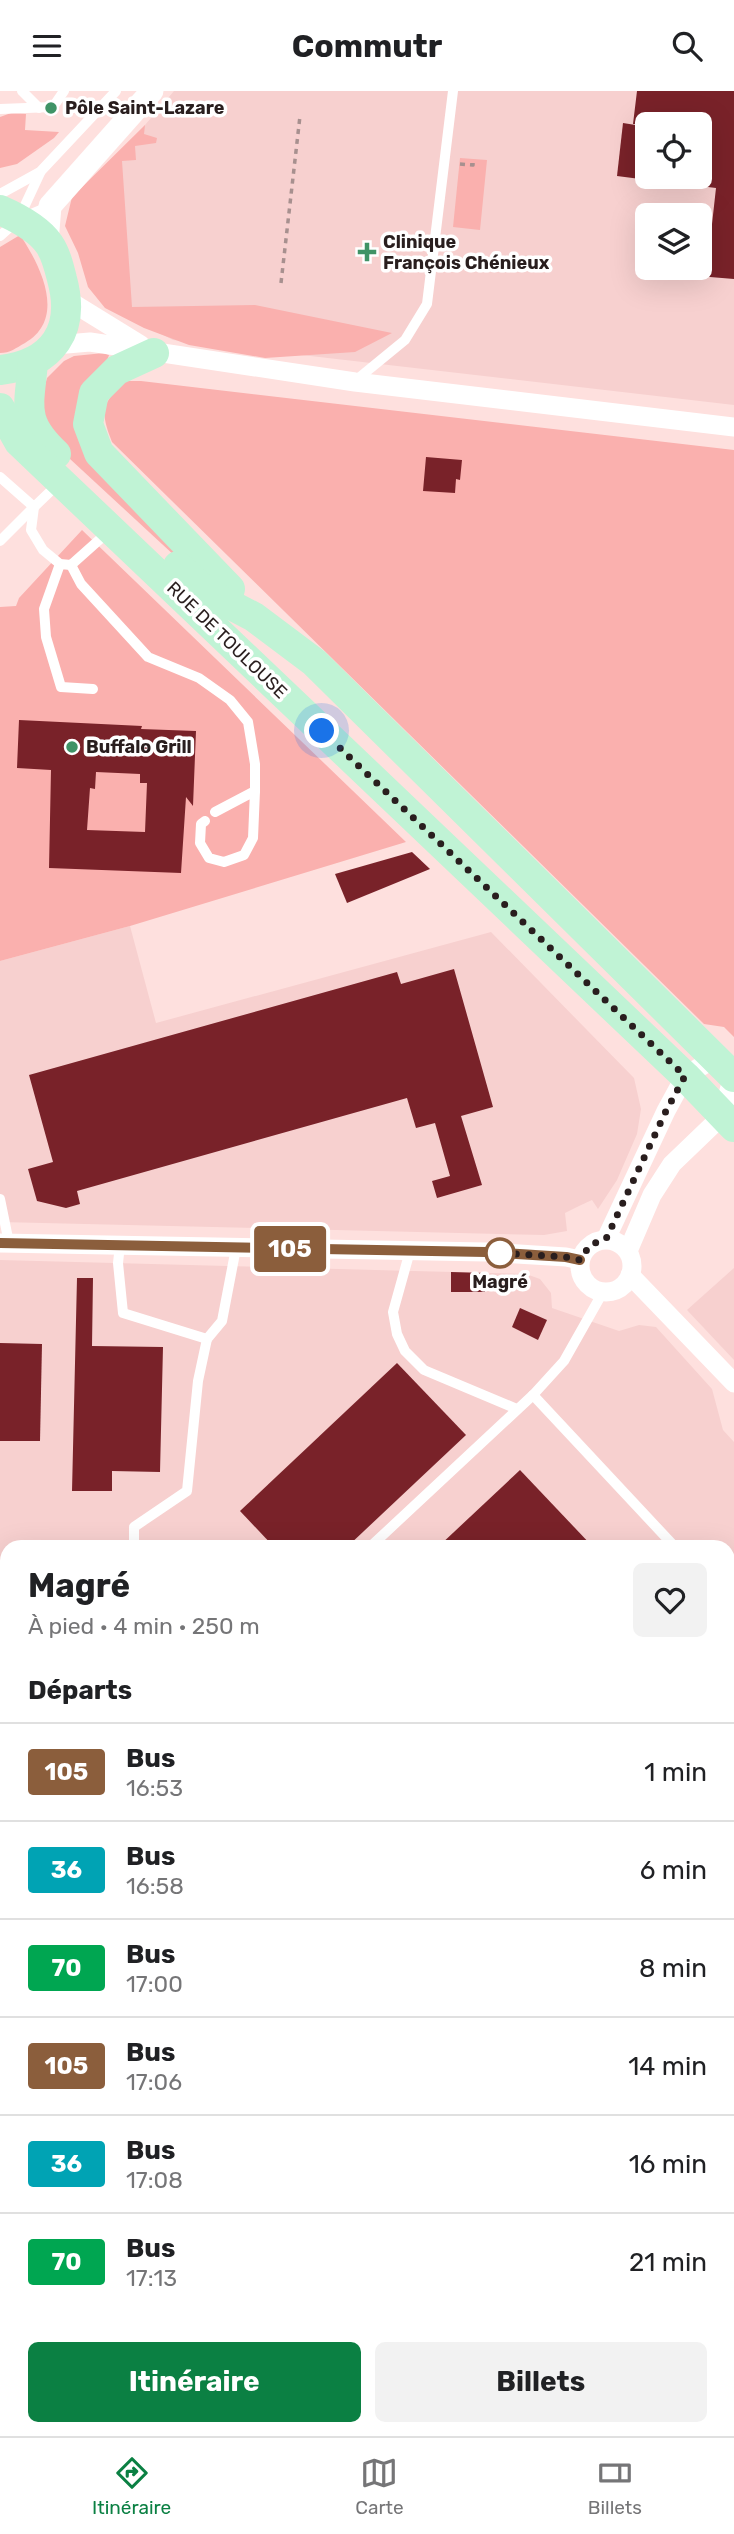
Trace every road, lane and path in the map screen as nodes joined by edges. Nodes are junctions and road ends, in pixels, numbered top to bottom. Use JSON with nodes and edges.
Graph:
{"nodes":[{"id":1,"x":22,"y":91,"type":"edge"},
{"id":2,"x":64,"y":91,"type":"edge"},
{"id":3,"x":116,"y":91,"type":"edge"},
{"id":4,"x":152,"y":91,"type":"edge"},
{"id":5,"x":453,"y":91,"type":"edge"},
{"id":6,"x":39,"y":108,"type":"junction"},
{"id":7,"x":0,"y":109,"type":"edge"},
{"id":8,"x":300,"y":116,"type":"dead end"},
{"id":9,"x":473,"y":159,"type":"dead end"},
{"id":10,"x":458,"y":163,"type":"dead end"},
{"id":11,"x":40,"y":172,"type":"junction"},
{"id":12,"x":0,"y":194,"type":"edge"},
{"id":13,"x":50,"y":206,"type":"junction"},
{"id":14,"x":6,"y":221,"type":"edge"},
{"id":15,"x":47,"y":242,"type":"junction"},
{"id":16,"x":281,"y":283,"type":"dead end"},
{"id":17,"x":68,"y":300,"type":"junction"},
{"id":18,"x":155,"y":353,"type":"junction"},
{"id":19,"x":44,"y":354,"type":"junction"},
{"id":20,"x":0,"y":370,"type":"edge"},
{"id":21,"x":355,"y":382,"type":"junction"},
{"id":22,"x":0,"y":408,"type":"edge"},
{"id":23,"x":734,"y":427,"type":"edge"},
{"id":24,"x":0,"y":477,"type":"edge"},
{"id":25,"x":61,"y":481,"type":"junction"},
{"id":26,"x":34,"y":507,"type":"junction"},
{"id":27,"x":111,"y":530,"type":"junction"},
{"id":28,"x":0,"y":541,"type":"edge"},
{"id":29,"x":65,"y":564,"type":"junction"},
{"id":30,"x":254,"y":617,"type":"junction"},
{"id":31,"x":93,"y":689,"type":"dead end"},
{"id":32,"x":255,"y":791,"type":"junction"},
{"id":33,"x":215,"y":813,"type":"dead end"},
{"id":34,"x":205,"y":821,"type":"dead end"},
{"id":35,"x":727,"y":1070,"type":"edge"},
{"id":36,"x":685,"y":1076,"type":"junction"},
{"id":37,"x":728,"y":1122,"type":"edge"},
{"id":38,"x":0,"y":1199,"type":"edge"},
{"id":39,"x":606,"y":1239,"type":"junction"},
{"id":40,"x":4,"y":1243,"type":"edge"},
{"id":41,"x":120,"y":1245,"type":"junction"},
{"id":42,"x":236,"y":1248,"type":"junction"},
{"id":43,"x":410,"y":1251,"type":"junction"},
{"id":44,"x":628,"y":1251,"type":"junction"},
{"id":45,"x":580,"y":1260,"type":"junction"},
{"id":46,"x":630,"y":1275,"type":"junction"},
{"id":47,"x":603,"y":1292,"type":"junction"},
{"id":48,"x":208,"y":1339,"type":"junction"},
{"id":49,"x":734,"y":1383,"type":"edge"},
{"id":50,"x":533,"y":1395,"type":"junction"},
{"id":51,"x":517,"y":1409,"type":"junction"},
{"id":52,"x":134,"y":1540,"type":"edge"},
{"id":53,"x":377,"y":1540,"type":"edge"},
{"id":54,"x":668,"y":1540,"type":"edge"}],
"edges":[{"from":1,"to":6,"type":"lane"},
{"from":2,"to":6,"type":"lane"},
{"from":3,"to":11,"type":"lane"},
{"from":4,"to":13,"type":"street"},
{"from":5,"to":21,"type":"lane"},
{"from":6,"to":7,"type":"lane"},
{"from":8,"to":16,"type":"path"},
{"from":9,"to":10,"type":"path"},
{"from":11,"to":12,"type":"lane"},
{"from":11,"to":14,"type":"lane"},
{"from":13,"to":14,"type":"lane"},
{"from":13,"to":15,"type":"street"},
{"from":14,"to":15,"type":"main road"},
{"from":15,"to":17,"type":"main road"},
{"from":17,"to":18,"type":"street"},
{"from":17,"to":19,"type":"main road","name":"RUE DE TOULOUSE"},
{"from":18,"to":19,"type":"street"},
{"from":18,"to":21,"type":"street"},
{"from":18,"to":30,"type":"main road"},
{"from":19,"to":20,"type":"main road"},
{"from":19,"to":30,"type":"main road","name":"RUE DE TOULOUSE"},
{"from":21,"to":23,"type":"street"},
{"from":22,"to":25,"type":"main road","name":"RUE DE TOULOUSE"},
{"from":24,"to":26,"type":"lane"},
{"from":25,"to":26,"type":"lane"},
{"from":25,"to":27,"type":"main road","name":"RUE DE TOULOUSE"},
{"from":26,"to":28,"type":"lane"},
{"from":26,"to":29,"type":"lane"},
{"from":27,"to":29,"type":"lane"},
{"from":27,"to":36,"type":"main road","name":"RUE DE TOULOUSE"},
{"from":29,"to":31,"type":"lane"},
{"from":29,"to":32,"type":"lane"},
{"from":30,"to":35,"type":"main road","name":"RUE DE TOULOUSE"},
{"from":32,"to":33,"type":"lane"},
{"from":32,"to":34,"type":"lane"},
{"from":35,"to":36,"type":"street"},
{"from":35,"to":37,"type":"street"},
{"from":36,"to":37,"type":"main road","name":"RUE DE TOULOUSE"},
{"from":36,"to":39,"type":"street"},
{"from":37,"to":44,"type":"street"},
{"from":38,"to":40,"type":"lane"},
{"from":39,"to":44,"type":"street"},
{"from":39,"to":45,"type":"street"},
{"from":40,"to":41,"type":"street"},
{"from":41,"to":42,"type":"street"},
{"from":41,"to":48,"type":"lane"},
{"from":42,"to":43,"type":"street"},
{"from":42,"to":48,"type":"lane"},
{"from":43,"to":45,"type":"street"},
{"from":43,"to":51,"type":"lane"},
{"from":44,"to":46,"type":"street"},
{"from":45,"to":47,"type":"street"},
{"from":46,"to":47,"type":"street"},
{"from":46,"to":49,"type":"street"},
{"from":47,"to":50,"type":"lane"},
{"from":48,"to":52,"type":"lane"},
{"from":50,"to":51,"type":"lane"},
{"from":50,"to":54,"type":"lane"},
{"from":51,"to":53,"type":"lane"}]}
